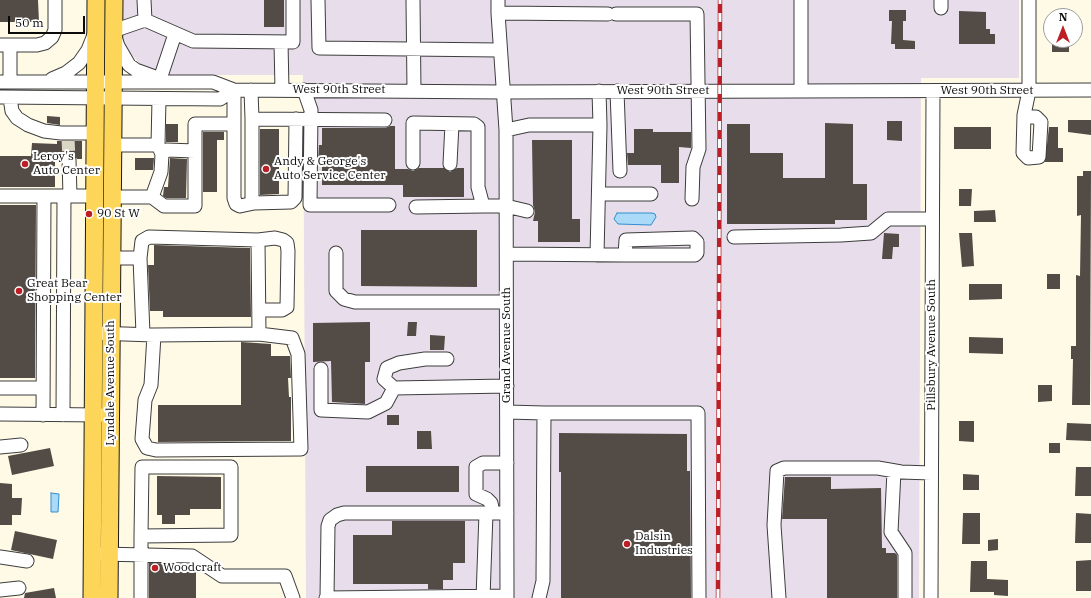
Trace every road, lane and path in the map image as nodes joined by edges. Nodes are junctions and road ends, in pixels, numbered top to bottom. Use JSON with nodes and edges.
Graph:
{"nodes":[{"id":1,"x":55,"y":0,"type":"edge"},
{"id":2,"x":96,"y":0,"type":"edge"},
{"id":3,"x":114,"y":0,"type":"edge"},
{"id":4,"x":144,"y":0,"type":"edge"},
{"id":5,"x":293,"y":0,"type":"edge"},
{"id":6,"x":318,"y":0,"type":"edge"},
{"id":7,"x":413,"y":0,"type":"edge"},
{"id":8,"x":801,"y":0,"type":"edge"},
{"id":9,"x":1029,"y":0,"type":"edge"},
{"id":10,"x":498,"y":6,"type":"edge"},
{"id":11,"x":145,"y":20,"type":"junction"},
{"id":12,"x":96,"y":31,"type":"junction"},
{"id":13,"x":113,"y":31,"type":"junction"},
{"id":14,"x":175,"y":34,"type":"junction"},
{"id":15,"x":281,"y":42,"type":"junction"},
{"id":16,"x":5,"y":45,"type":"edge"},
{"id":17,"x":414,"y":50,"type":"junction"},
{"id":18,"x":499,"y":50,"type":"junction"},
{"id":19,"x":165,"y":80,"type":"junction"},
{"id":20,"x":5,"y":82,"type":"edge"},
{"id":21,"x":46,"y":82,"type":"junction"},
{"id":22,"x":95,"y":82,"type":"junction"},
{"id":23,"x":113,"y":90,"type":"junction"},
{"id":24,"x":234,"y":90,"type":"junction"},
{"id":25,"x":251,"y":90,"type":"junction"},
{"id":26,"x":282,"y":90,"type":"junction"},
{"id":27,"x":304,"y":90,"type":"junction"},
{"id":28,"x":414,"y":90,"type":"junction"},
{"id":29,"x":699,"y":90,"type":"junction"},
{"id":30,"x":1091,"y":90,"type":"edge"},
{"id":31,"x":600,"y":91,"type":"junction"},
{"id":32,"x":617,"y":91,"type":"junction"},
{"id":33,"x":801,"y":91,"type":"junction"},
{"id":34,"x":933,"y":91,"type":"junction"},
{"id":35,"x":1029,"y":91,"type":"junction"},
{"id":36,"x":503,"y":92,"type":"junction"},
{"id":37,"x":5,"y":97,"type":"edge"},
{"id":38,"x":95,"y":99,"type":"junction"},
{"id":39,"x":159,"y":99,"type":"junction"},
{"id":40,"x":1024,"y":117,"type":"dead end"},
{"id":41,"x":252,"y":119,"type":"junction"},
{"id":42,"x":296,"y":119,"type":"junction"},
{"id":43,"x":311,"y":120,"type":"junction"},
{"id":44,"x":385,"y":120,"type":"dead end"},
{"id":45,"x":234,"y":124,"type":"junction"},
{"id":46,"x":452,"y":124,"type":"junction"},
{"id":47,"x":600,"y":125,"type":"junction"},
{"id":48,"x":506,"y":130,"type":"junction"},
{"id":49,"x":95,"y":133,"type":"junction"},
{"id":50,"x":112,"y":144,"type":"junction"},
{"id":51,"x":160,"y":149,"type":"junction"},
{"id":52,"x":195,"y":151,"type":"junction"},
{"id":53,"x":69,"y":160,"type":"tunnel mouth"},
{"id":54,"x":412,"y":163,"type":"dead end"},
{"id":55,"x":450,"y":164,"type":"dead end"},
{"id":56,"x":620,"y":171,"type":"dead end"},
{"id":57,"x":599,"y":194,"type":"junction"},
{"id":58,"x":651,"y":194,"type":"dead end"},
{"id":59,"x":0,"y":196,"type":"edge"},
{"id":60,"x":44,"y":196,"type":"junction"},
{"id":61,"x":67,"y":196,"type":"junction"},
{"id":62,"x":95,"y":196,"type":"junction"},
{"id":63,"x":152,"y":197,"type":"junction"},
{"id":64,"x":112,"y":198,"type":"junction"},
{"id":65,"x":692,"y":199,"type":"dead end"},
{"id":66,"x":254,"y":203,"type":"junction"},
{"id":67,"x":389,"y":205,"type":"dead end"},
{"id":68,"x":483,"y":206,"type":"junction"},
{"id":69,"x":506,"y":206,"type":"junction"},
{"id":70,"x":416,"y":207,"type":"dead end"},
{"id":71,"x":527,"y":211,"type":"dead end"},
{"id":72,"x":932,"y":219,"type":"junction"},
{"id":73,"x":734,"y":237,"type":"dead end"},
{"id":74,"x":258,"y":240,"type":"junction"},
{"id":75,"x":336,"y":253,"type":"dead end"},
{"id":76,"x":507,"y":254,"type":"junction"},
{"id":77,"x":597,"y":255,"type":"junction"},
{"id":78,"x":625,"y":255,"type":"junction"},
{"id":79,"x":111,"y":258,"type":"junction"},
{"id":80,"x":140,"y":258,"type":"junction"},
{"id":81,"x":506,"y":302,"type":"junction"},
{"id":82,"x":259,"y":310,"type":"junction"},
{"id":83,"x":95,"y":332,"type":"junction"},
{"id":84,"x":112,"y":332,"type":"junction"},
{"id":85,"x":259,"y":334,"type":"junction"},
{"id":86,"x":149,"y":335,"type":"junction"},
{"id":87,"x":447,"y":359,"type":"dead end"},
{"id":88,"x":321,"y":369,"type":"dead end"},
{"id":89,"x":507,"y":386,"type":"junction"},
{"id":90,"x":0,"y":388,"type":"edge"},
{"id":91,"x":43,"y":388,"type":"junction"},
{"id":92,"x":394,"y":388,"type":"junction"},
{"id":93,"x":507,"y":412,"type":"junction"},
{"id":94,"x":544,"y":413,"type":"junction"},
{"id":95,"x":0,"y":414,"type":"edge"},
{"id":96,"x":43,"y":415,"type":"junction"},
{"id":97,"x":63,"y":415,"type":"junction"},
{"id":98,"x":94,"y":415,"type":"junction"},
{"id":99,"x":111,"y":415,"type":"junction"},
{"id":100,"x":21,"y":445,"type":"dead end"},
{"id":101,"x":0,"y":447,"type":"edge"},
{"id":102,"x":507,"y":463,"type":"junction"},
{"id":103,"x":894,"y":471,"type":"junction"},
{"id":104,"x":931,"y":473,"type":"junction"},
{"id":105,"x":489,"y":512,"type":"junction"},
{"id":106,"x":507,"y":512,"type":"junction"},
{"id":107,"x":141,"y":536,"type":"junction"},
{"id":108,"x":92,"y":554,"type":"junction"},
{"id":109,"x":110,"y":554,"type":"junction"},
{"id":110,"x":141,"y":554,"type":"junction"},
{"id":111,"x":0,"y":557,"type":"edge"},
{"id":112,"x":27,"y":561,"type":"dead end"},
{"id":113,"x":19,"y":588,"type":"dead end"},
{"id":114,"x":0,"y":590,"type":"edge"},
{"id":115,"x":483,"y":597,"type":"edge"},
{"id":116,"x":507,"y":597,"type":"edge"},
{"id":117,"x":92,"y":598,"type":"edge"},
{"id":118,"x":109,"y":598,"type":"edge"},
{"id":119,"x":141,"y":598,"type":"edge"},
{"id":120,"x":293,"y":598,"type":"edge"},
{"id":121,"x":327,"y":598,"type":"edge"},
{"id":122,"x":539,"y":598,"type":"edge"},
{"id":123,"x":699,"y":598,"type":"edge"},
{"id":124,"x":779,"y":598,"type":"edge"},
{"id":125,"x":905,"y":598,"type":"edge"},
{"id":126,"x":931,"y":598,"type":"edge"}],
"edges":[{"from":1,"to":16,"type":"street"},
{"from":2,"to":12,"type":"main road","name":"Lyndale Avenue South"},
{"from":3,"to":13,"type":"main road","name":"Lyndale Avenue South"},
{"from":4,"to":11,"type":"street"},
{"from":5,"to":15,"type":"street"},
{"from":6,"to":17,"type":"street"},
{"from":7,"to":17,"type":"street"},
{"from":8,"to":33,"type":"street"},
{"from":9,"to":35,"type":"street"},
{"from":10,"to":18,"type":"street","name":"Grand Avenue South"},
{"from":10,"to":29,"type":"street"},
{"from":11,"to":13,"type":"street"},
{"from":11,"to":14,"type":"street"},
{"from":12,"to":21,"type":"street"},
{"from":12,"to":22,"type":"main road","name":"Lyndale Avenue South"},
{"from":13,"to":19,"type":"street"},
{"from":13,"to":23,"type":"main road","name":"Lyndale Avenue South"},
{"from":14,"to":15,"type":"street"},
{"from":14,"to":19,"type":"street"},
{"from":15,"to":26,"type":"street"},
{"from":16,"to":20,"type":"street"},
{"from":17,"to":18,"type":"street"},
{"from":17,"to":28,"type":"street"},
{"from":18,"to":36,"type":"street","name":"Grand Avenue South"},
{"from":19,"to":23,"type":"street","name":"West 90th Street"},
{"from":19,"to":24,"type":"street","name":"West 90th Street"},
{"from":20,"to":21,"type":"street","name":"West 90th Street"},
{"from":21,"to":22,"type":"street","name":"West 90th Street"},
{"from":22,"to":23,"type":"street","name":"West 90th Street"},
{"from":22,"to":38,"type":"main road","name":"Lyndale Avenue South"},
{"from":23,"to":38,"type":"street","name":"West 90th Street"},
{"from":23,"to":39,"type":"street","name":"West 90th Street"},
{"from":23,"to":50,"type":"main road","name":"Lyndale Avenue South"},
{"from":24,"to":25,"type":"street","name":"West 90th Street"},
{"from":24,"to":39,"type":"street","name":"West 90th Street"},
{"from":24,"to":45,"type":"street"},
{"from":25,"to":26,"type":"street","name":"West 90th Street"},
{"from":25,"to":41,"type":"street"},
{"from":26,"to":27,"type":"street","name":"West 90th Street"},
{"from":27,"to":28,"type":"street","name":"West 90th Street"},
{"from":27,"to":43,"type":"street"},
{"from":28,"to":36,"type":"street","name":"West 90th Street"},
{"from":29,"to":32,"type":"street","name":"West 90th Street"},
{"from":29,"to":33,"type":"street","name":"West 90th Street"},
{"from":29,"to":65,"type":"street"},
{"from":30,"to":35,"type":"street","name":"West 90th Street"},
{"from":31,"to":32,"type":"street","name":"West 90th Street"},
{"from":31,"to":36,"type":"street","name":"West 90th Street"},
{"from":31,"to":47,"type":"street"},
{"from":32,"to":56,"type":"street"},
{"from":33,"to":34,"type":"street","name":"West 90th Street"},
{"from":34,"to":35,"type":"street","name":"West 90th Street"},
{"from":34,"to":72,"type":"street","name":"Pillsbury Avenue South"},
{"from":35,"to":40,"type":"street"},
{"from":36,"to":48,"type":"street","name":"Grand Avenue South"},
{"from":37,"to":38,"type":"street","name":"West 90th Street"},
{"from":37,"to":49,"type":"street"},
{"from":38,"to":49,"type":"main road","name":"Lyndale Avenue South"},
{"from":39,"to":51,"type":"street"},
{"from":41,"to":42,"type":"street"},
{"from":41,"to":66,"type":"street"},
{"from":42,"to":43,"type":"street"},
{"from":42,"to":66,"type":"street"},
{"from":43,"to":44,"type":"street"},
{"from":43,"to":67,"type":"street"},
{"from":45,"to":52,"type":"street"},
{"from":45,"to":66,"type":"street"},
{"from":46,"to":54,"type":"street"},
{"from":46,"to":55,"type":"street"},
{"from":46,"to":68,"type":"street"},
{"from":47,"to":48,"type":"street"},
{"from":47,"to":57,"type":"street"},
{"from":48,"to":69,"type":"street","name":"Grand Avenue South"},
{"from":49,"to":62,"type":"main road","name":"Lyndale Avenue South"},
{"from":50,"to":51,"type":"street"},
{"from":50,"to":64,"type":"main road","name":"Lyndale Avenue South"},
{"from":51,"to":52,"type":"street"},
{"from":51,"to":63,"type":"street"},
{"from":52,"to":63,"type":"street"},
{"from":53,"to":61,"type":"street"},
{"from":57,"to":58,"type":"street"},
{"from":57,"to":77,"type":"street"},
{"from":59,"to":60,"type":"street"},
{"from":60,"to":61,"type":"street"},
{"from":60,"to":91,"type":"street"},
{"from":61,"to":62,"type":"street"},
{"from":61,"to":97,"type":"street"},
{"from":62,"to":83,"type":"main road","name":"Lyndale Avenue South"},
{"from":63,"to":64,"type":"street"},
{"from":64,"to":79,"type":"main road","name":"Lyndale Avenue South"},
{"from":68,"to":69,"type":"street"},
{"from":68,"to":70,"type":"street"},
{"from":69,"to":71,"type":"street"},
{"from":69,"to":76,"type":"street","name":"Grand Avenue South"},
{"from":72,"to":73,"type":"street"},
{"from":72,"to":104,"type":"street","name":"Pillsbury Avenue South"},
{"from":74,"to":80,"type":"street"},
{"from":74,"to":82,"type":"street"},
{"from":74,"to":82,"type":"street"},
{"from":75,"to":81,"type":"street"},
{"from":76,"to":77,"type":"street"},
{"from":76,"to":81,"type":"street","name":"Grand Avenue South"},
{"from":77,"to":78,"type":"street"},
{"from":78,"to":78,"type":"street"},
{"from":79,"to":80,"type":"street"},
{"from":79,"to":84,"type":"main road","name":"Lyndale Avenue South"},
{"from":80,"to":86,"type":"street"},
{"from":81,"to":89,"type":"street","name":"Grand Avenue South"},
{"from":82,"to":85,"type":"street"},
{"from":83,"to":84,"type":"street"},
{"from":83,"to":98,"type":"main road","name":"Lyndale Avenue South"},
{"from":84,"to":86,"type":"street"},
{"from":84,"to":99,"type":"main road","name":"Lyndale Avenue South"},
{"from":85,"to":86,"type":"street"},
{"from":85,"to":86,"type":"street"},
{"from":87,"to":92,"type":"street"},
{"from":88,"to":92,"type":"street"},
{"from":89,"to":92,"type":"street"},
{"from":89,"to":93,"type":"street","name":"Grand Avenue South"},
{"from":90,"to":91,"type":"street"},
{"from":91,"to":96,"type":"street"},
{"from":93,"to":94,"type":"street"},
{"from":93,"to":102,"type":"street","name":"Grand Avenue South"},
{"from":94,"to":122,"type":"street"},
{"from":94,"to":123,"type":"street"},
{"from":95,"to":96,"type":"street"},
{"from":96,"to":97,"type":"street"},
{"from":97,"to":98,"type":"street"},
{"from":98,"to":99,"type":"street"},
{"from":98,"to":108,"type":"main road","name":"Lyndale Avenue South"},
{"from":99,"to":109,"type":"main road","name":"Lyndale Avenue South"},
{"from":100,"to":101,"type":"street"},
{"from":102,"to":105,"type":"street"},
{"from":102,"to":106,"type":"street","name":"Grand Avenue South"},
{"from":103,"to":104,"type":"street"},
{"from":103,"to":124,"type":"street"},
{"from":103,"to":125,"type":"street"},
{"from":104,"to":126,"type":"street","name":"Pillsbury Avenue South"},
{"from":105,"to":106,"type":"street"},
{"from":105,"to":115,"type":"street"},
{"from":105,"to":121,"type":"street"},
{"from":106,"to":116,"type":"street","name":"Grand Avenue South"},
{"from":107,"to":107,"type":"street"},
{"from":107,"to":110,"type":"street"},
{"from":108,"to":109,"type":"street"},
{"from":108,"to":117,"type":"main road","name":"Lyndale Avenue South"},
{"from":109,"to":110,"type":"street"},
{"from":109,"to":118,"type":"main road","name":"Lyndale Avenue South"},
{"from":110,"to":119,"type":"street"},
{"from":110,"to":120,"type":"street"},
{"from":111,"to":112,"type":"street"},
{"from":113,"to":114,"type":"street"},
{"from":115,"to":116,"type":"street"},
{"from":115,"to":121,"type":"street"}]}
